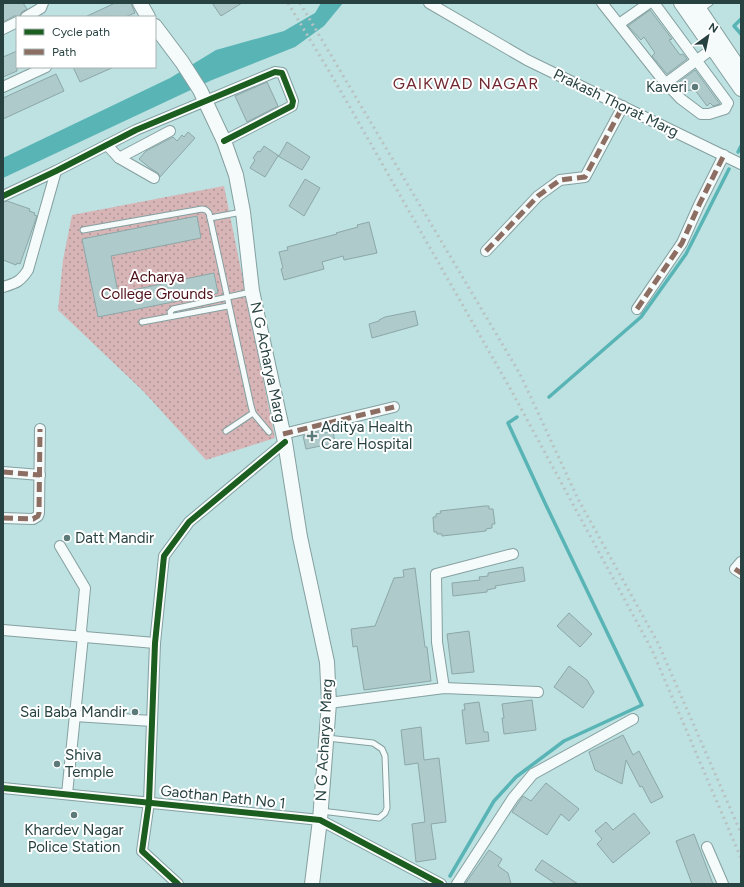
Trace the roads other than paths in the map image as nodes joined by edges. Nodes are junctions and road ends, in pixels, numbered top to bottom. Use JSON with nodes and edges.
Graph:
{"nodes":[{"id":1,"x":42,"y":3,"type":"edge"},
{"id":2,"x":140,"y":3,"type":"edge"},
{"id":3,"x":429,"y":3,"type":"edge"},
{"id":4,"x":602,"y":3,"type":"edge"},
{"id":5,"x":649,"y":3,"type":"edge"},
{"id":6,"x":654,"y":3,"type":"edge"},
{"id":7,"x":681,"y":3,"type":"edge"},
{"id":8,"x":699,"y":8,"type":"edge"},
{"id":9,"x":28,"y":16,"type":"edge"},
{"id":10,"x":147,"y":16,"type":"edge"},
{"id":11,"x":16,"y":22,"type":"edge"},
{"id":12,"x":618,"y":24,"type":"junction"},
{"id":13,"x":156,"y":27,"type":"edge"},
{"id":14,"x":3,"y":29,"type":"edge"},
{"id":15,"x":712,"y":49,"type":"junction"},
{"id":16,"x":696,"y":60,"type":"junction"},
{"id":17,"x":44,"y":68,"type":"edge"},
{"id":18,"x":741,"y":71,"type":"edge"},
{"id":19,"x":666,"y":83,"type":"junction"},
{"id":20,"x":3,"y":87,"type":"edge"},
{"id":21,"x":741,"y":89,"type":"edge"},
{"id":22,"x":203,"y":96,"type":"junction"},
{"id":23,"x":623,"y":106,"type":"junction"},
{"id":24,"x":170,"y":131,"type":"dead end"},
{"id":25,"x":224,"y":141,"type":"junction"},
{"id":26,"x":107,"y":145,"type":"junction"},
{"id":27,"x":724,"y":155,"type":"junction"},
{"id":28,"x":119,"y":158,"type":"junction"},
{"id":29,"x":741,"y":164,"type":"edge"},
{"id":30,"x":56,"y":171,"type":"junction"},
{"id":31,"x":154,"y":178,"type":"dead end"},
{"id":32,"x":3,"y":196,"type":"edge"},
{"id":33,"x":243,"y":212,"type":"junction"},
{"id":34,"x":210,"y":218,"type":"junction"},
{"id":35,"x":83,"y":230,"type":"dead end"},
{"id":36,"x":486,"y":251,"type":"dead end"},
{"id":37,"x":3,"y":287,"type":"edge"},
{"id":38,"x":252,"y":291,"type":"junction"},
{"id":39,"x":226,"y":297,"type":"junction"},
{"id":40,"x":228,"y":306,"type":"junction"},
{"id":41,"x":637,"y":309,"type":"dead end"},
{"id":42,"x":171,"y":316,"type":"junction"},
{"id":43,"x":142,"y":322,"type":"dead end"},
{"id":44,"x":394,"y":407,"type":"dead end"},
{"id":45,"x":253,"y":413,"type":"junction"},
{"id":46,"x":40,"y":429,"type":"dead end"},
{"id":47,"x":226,"y":431,"type":"dead end"},
{"id":48,"x":269,"y":432,"type":"dead end"},
{"id":49,"x":284,"y":438,"type":"junction"},
{"id":50,"x":3,"y":472,"type":"edge"},
{"id":51,"x":40,"y":475,"type":"junction"},
{"id":52,"x":3,"y":518,"type":"edge"},
{"id":53,"x":60,"y":546,"type":"dead end"},
{"id":54,"x":513,"y":554,"type":"dead end"},
{"id":55,"x":741,"y":562,"type":"edge"},
{"id":56,"x":741,"y":573,"type":"edge"},
{"id":57,"x":3,"y":630,"type":"edge"},
{"id":58,"x":82,"y":634,"type":"junction"},
{"id":59,"x":155,"y":643,"type":"junction"},
{"id":60,"x":444,"y":688,"type":"junction"},
{"id":61,"x":538,"y":692,"type":"dead end"},
{"id":62,"x":328,"y":703,"type":"junction"},
{"id":63,"x":75,"y":716,"type":"junction"},
{"id":64,"x":633,"y":719,"type":"dead end"},
{"id":65,"x":152,"y":721,"type":"junction"},
{"id":66,"x":326,"y":738,"type":"junction"},
{"id":67,"x":3,"y":788,"type":"edge"},
{"id":68,"x":67,"y":794,"type":"junction"},
{"id":69,"x":149,"y":802,"type":"junction"},
{"id":70,"x":321,"y":816,"type":"junction"},
{"id":71,"x":707,"y":847,"type":"dead end"},
{"id":72,"x":178,"y":884,"type":"edge"},
{"id":73,"x":312,"y":884,"type":"edge"},
{"id":74,"x":441,"y":884,"type":"edge"},
{"id":75,"x":457,"y":884,"type":"edge"},
{"id":76,"x":723,"y":884,"type":"edge"}],
"edges":[{"from":1,"to":9,"type":"street"},
{"from":2,"to":10,"type":"main road"},
{"from":3,"to":23,"type":"street","name":"Prakash Thorat Marg"},
{"from":4,"to":12,"type":"street"},
{"from":5,"to":12,"type":"street"},
{"from":6,"to":16,"type":"street"},
{"from":7,"to":8,"type":"main road"},
{"from":8,"to":15,"type":"main road"},
{"from":8,"to":18,"type":"main road"},
{"from":11,"to":14,"type":"street"},
{"from":12,"to":19,"type":"street"},
{"from":13,"to":22,"type":"main road","name":"N G Acharya Marg"},
{"from":15,"to":16,"type":"street"},
{"from":15,"to":21,"type":"main road"},
{"from":16,"to":19,"type":"street"},
{"from":16,"to":19,"type":"street"},
{"from":17,"to":20,"type":"street"},
{"from":22,"to":25,"type":"main road","name":"N G Acharya Marg"},
{"from":22,"to":25,"type":"street"},
{"from":22,"to":26,"type":"street"},
{"from":23,"to":27,"type":"street","name":"Prakash Thorat Marg"},
{"from":23,"to":36,"type":"street"},
{"from":24,"to":28,"type":"street"},
{"from":25,"to":33,"type":"main road","name":"N G Acharya Marg"},
{"from":26,"to":28,"type":"street"},
{"from":26,"to":30,"type":"street"},
{"from":27,"to":29,"type":"street","name":"Prakash Thorat Marg"},
{"from":27,"to":41,"type":"street"},
{"from":28,"to":31,"type":"street"},
{"from":30,"to":32,"type":"street"},
{"from":30,"to":37,"type":"street"},
{"from":33,"to":34,"type":"lane"},
{"from":33,"to":38,"type":"main road","name":"N G Acharya Marg"},
{"from":34,"to":35,"type":"lane"},
{"from":34,"to":39,"type":"lane"},
{"from":38,"to":39,"type":"lane"},
{"from":38,"to":49,"type":"main road","name":"N G Acharya Marg"},
{"from":39,"to":40,"type":"lane"},
{"from":39,"to":42,"type":"lane"},
{"from":40,"to":42,"type":"lane"},
{"from":40,"to":45,"type":"lane"},
{"from":42,"to":43,"type":"lane"},
{"from":44,"to":49,"type":"street"},
{"from":45,"to":47,"type":"lane"},
{"from":45,"to":48,"type":"lane"},
{"from":46,"to":51,"type":"street"},
{"from":49,"to":59,"type":"street"},
{"from":49,"to":62,"type":"main road","name":"N G Acharya Marg"},
{"from":50,"to":51,"type":"street"},
{"from":51,"to":52,"type":"street"},
{"from":53,"to":58,"type":"street"},
{"from":54,"to":60,"type":"street"},
{"from":55,"to":56,"type":"street"},
{"from":57,"to":58,"type":"street"},
{"from":58,"to":59,"type":"street"},
{"from":58,"to":63,"type":"street"},
{"from":59,"to":65,"type":"street"},
{"from":60,"to":61,"type":"street"},
{"from":60,"to":62,"type":"street"},
{"from":62,"to":66,"type":"main road","name":"N G Acharya Marg"},
{"from":63,"to":65,"type":"street"},
{"from":63,"to":68,"type":"street"},
{"from":64,"to":75,"type":"street"},
{"from":65,"to":69,"type":"street"},
{"from":66,"to":70,"type":"main road","name":"N G Acharya Marg"},
{"from":66,"to":70,"type":"lane"},
{"from":67,"to":68,"type":"street","name":"Gaothan Path No 1"},
{"from":68,"to":69,"type":"street","name":"Gaothan Path No 1"},
{"from":69,"to":70,"type":"street","name":"Gaothan Path No 1"},
{"from":69,"to":72,"type":"street"},
{"from":70,"to":73,"type":"main road","name":"N G Acharya Marg"},
{"from":70,"to":74,"type":"street"},
{"from":71,"to":76,"type":"street"}]}
